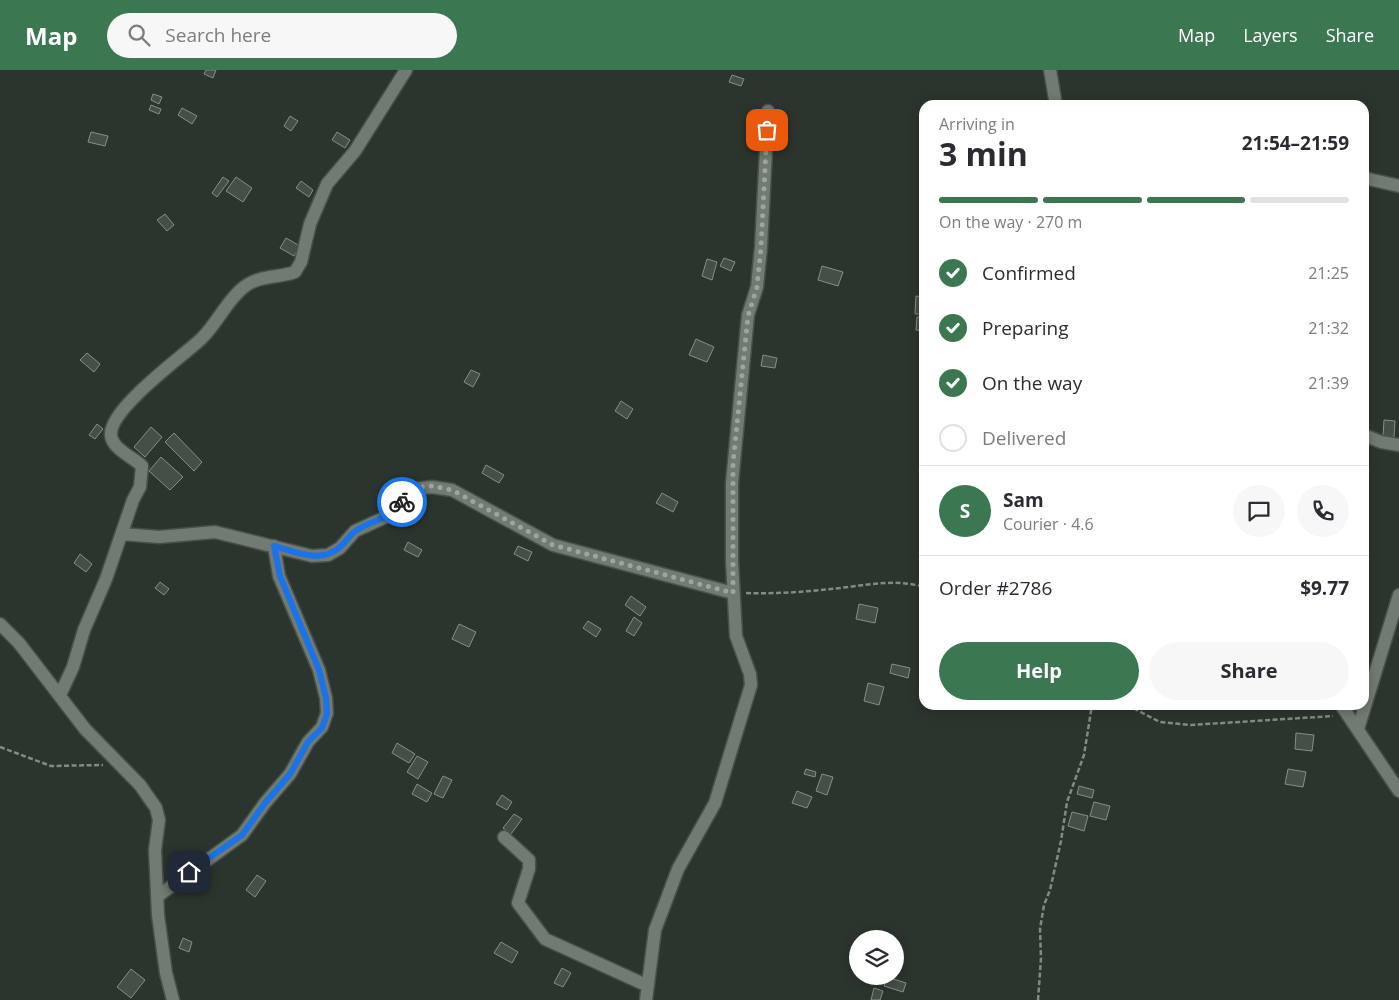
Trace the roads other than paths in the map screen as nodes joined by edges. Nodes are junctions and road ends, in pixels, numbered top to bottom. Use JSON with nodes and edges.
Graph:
{"nodes":[{"id":1,"x":406,"y":70,"type":"edge"},
{"id":2,"x":1050,"y":70,"type":"edge"},
{"id":3,"x":1055,"y":100,"type":"edge"},
{"id":4,"x":768,"y":111,"type":"dead end"},
{"id":5,"x":1369,"y":179,"type":"edge"},
{"id":6,"x":1399,"y":186,"type":"edge"},
{"id":7,"x":1369,"y":437,"type":"edge"},
{"id":8,"x":1399,"y":445,"type":"edge"},
{"id":9,"x":122,"y":534,"type":"junction"},
{"id":10,"x":274,"y":546,"type":"junction"},
{"id":11,"x":733,"y":593,"type":"junction"},
{"id":12,"x":1399,"y":595,"type":"edge"},
{"id":13,"x":0,"y":624,"type":"edge"},
{"id":14,"x":1369,"y":693,"type":"edge"},
{"id":15,"x":60,"y":695,"type":"junction"},
{"id":16,"x":1345,"y":710,"type":"edge"},
{"id":17,"x":1364,"y":710,"type":"edge"},
{"id":18,"x":1358,"y":729,"type":"junction"},
{"id":19,"x":1399,"y":790,"type":"edge"},
{"id":20,"x":504,"y":838,"type":"dead end"},
{"id":21,"x":158,"y":896,"type":"junction"},
{"id":22,"x":648,"y":986,"type":"junction"},
{"id":23,"x":173,"y":1000,"type":"edge"},
{"id":24,"x":646,"y":1000,"type":"edge"}],
"edges":[{"from":1,"to":9,"type":"street"},
{"from":2,"to":3,"type":"street"},
{"from":4,"to":11,"type":"street"},
{"from":5,"to":6,"type":"street"},
{"from":7,"to":8,"type":"street"},
{"from":9,"to":10,"type":"street"},
{"from":9,"to":15,"type":"street"},
{"from":10,"to":11,"type":"street"},
{"from":10,"to":21,"type":"street"},
{"from":11,"to":22,"type":"street"},
{"from":12,"to":14,"type":"street"},
{"from":13,"to":15,"type":"street"},
{"from":15,"to":21,"type":"street"},
{"from":16,"to":18,"type":"street"},
{"from":17,"to":18,"type":"street"},
{"from":18,"to":19,"type":"street"},
{"from":20,"to":22,"type":"street"},
{"from":21,"to":23,"type":"street"},
{"from":22,"to":24,"type":"street"}]}
